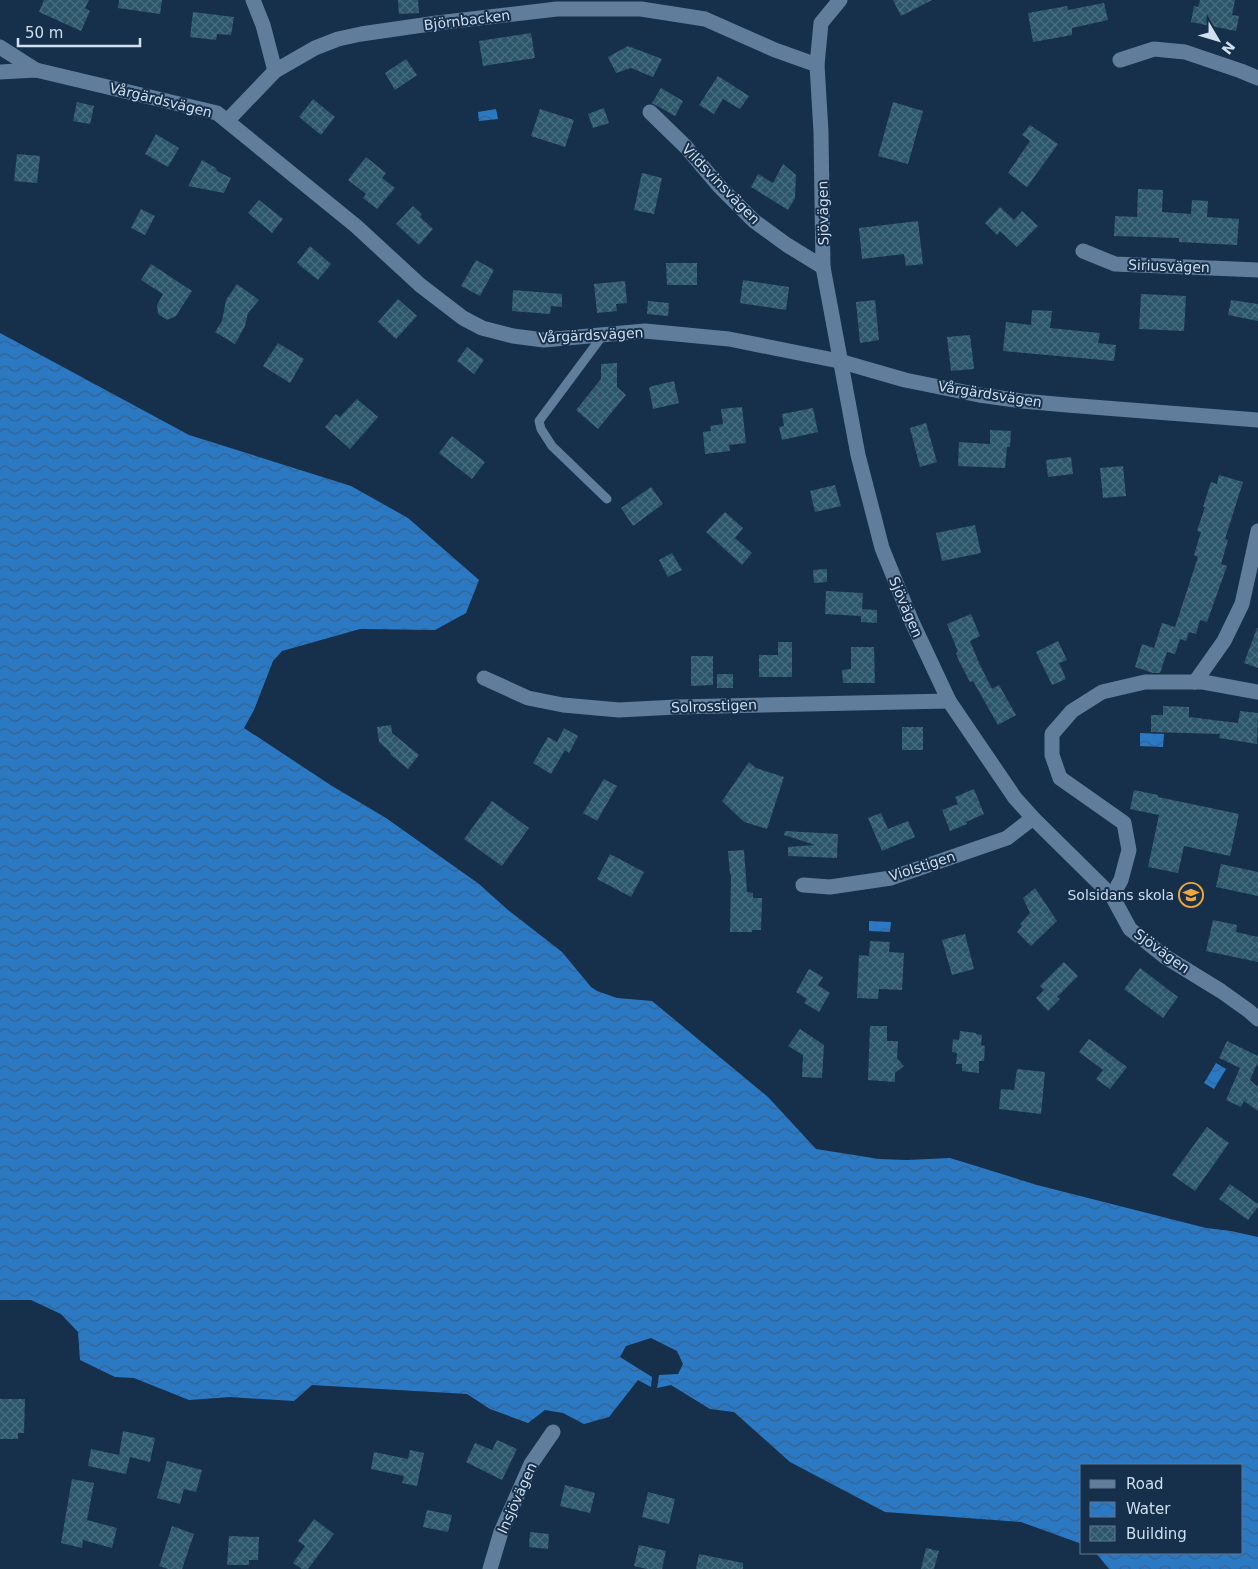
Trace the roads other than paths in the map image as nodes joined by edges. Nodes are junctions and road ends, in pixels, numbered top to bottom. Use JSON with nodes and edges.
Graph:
{"nodes":[{"id":1,"x":253,"y":0,"type":"edge"},
{"id":2,"x":840,"y":0,"type":"edge"},
{"id":3,"x":0,"y":47,"type":"edge"},
{"id":4,"x":1120,"y":60,"type":"dead end"},
{"id":5,"x":817,"y":65,"type":"junction"},
{"id":6,"x":36,"y":70,"type":"junction"},
{"id":7,"x":275,"y":70,"type":"junction"},
{"id":8,"x":0,"y":72,"type":"edge"},
{"id":9,"x":1258,"y":78,"type":"edge"},
{"id":10,"x":650,"y":112,"type":"dead end"},
{"id":11,"x":227,"y":121,"type":"junction"},
{"id":12,"x":1083,"y":251,"type":"dead end"},
{"id":13,"x":823,"y":267,"type":"junction"},
{"id":14,"x":1258,"y":270,"type":"edge"},
{"id":15,"x":603,"y":335,"type":"junction"},
{"id":16,"x":839,"y":361,"type":"junction"},
{"id":17,"x":1258,"y":420,"type":"edge"},
{"id":18,"x":607,"y":498,"type":"dead end"},
{"id":19,"x":1258,"y":531,"type":"edge"},
{"id":20,"x":484,"y":678,"type":"dead end"},
{"id":21,"x":1195,"y":682,"type":"junction"},
{"id":22,"x":1258,"y":692,"type":"edge"},
{"id":23,"x":949,"y":701,"type":"junction"},
{"id":24,"x":1033,"y":818,"type":"junction"},
{"id":25,"x":803,"y":886,"type":"dead end"},
{"id":26,"x":1112,"y":896,"type":"junction"},
{"id":27,"x":1258,"y":1020,"type":"edge"},
{"id":28,"x":554,"y":1432,"type":"dead end"},
{"id":29,"x":490,"y":1569,"type":"edge"}],
"edges":[{"from":1,"to":7,"type":"street"},
{"from":2,"to":5,"type":"street","name":"Sjövägen"},
{"from":3,"to":6,"type":"street"},
{"from":4,"to":9,"type":"street"},
{"from":5,"to":7,"type":"street","name":"Björnbacken"},
{"from":5,"to":13,"type":"street","name":"Sjövägen"},
{"from":6,"to":8,"type":"street","name":"Vårgärdsvägen"},
{"from":6,"to":11,"type":"street","name":"Vårgärdsvägen"},
{"from":7,"to":11,"type":"street","name":"Björnbacken"},
{"from":10,"to":13,"type":"street","name":"Vildsvinsvägen"},
{"from":11,"to":15,"type":"street","name":"Vårgärdsvägen"},
{"from":12,"to":14,"type":"street","name":"Siriusvägen"},
{"from":13,"to":16,"type":"street","name":"Sjövägen"},
{"from":15,"to":16,"type":"street","name":"Vårgärdsvägen"},
{"from":15,"to":18,"type":"lane"},
{"from":16,"to":17,"type":"street","name":"Vårgärdsvägen"},
{"from":16,"to":23,"type":"street","name":"Sjövägen"},
{"from":19,"to":21,"type":"street"},
{"from":20,"to":23,"type":"street","name":"Solrosstigen"},
{"from":21,"to":22,"type":"street"},
{"from":21,"to":26,"type":"street"},
{"from":23,"to":24,"type":"street","name":"Sjövägen"},
{"from":24,"to":25,"type":"street","name":"Violstigen"},
{"from":24,"to":26,"type":"street","name":"Sjövägen"},
{"from":26,"to":27,"type":"street","name":"Sjövägen"},
{"from":28,"to":29,"type":"street","name":"Insjövägen"}]}
